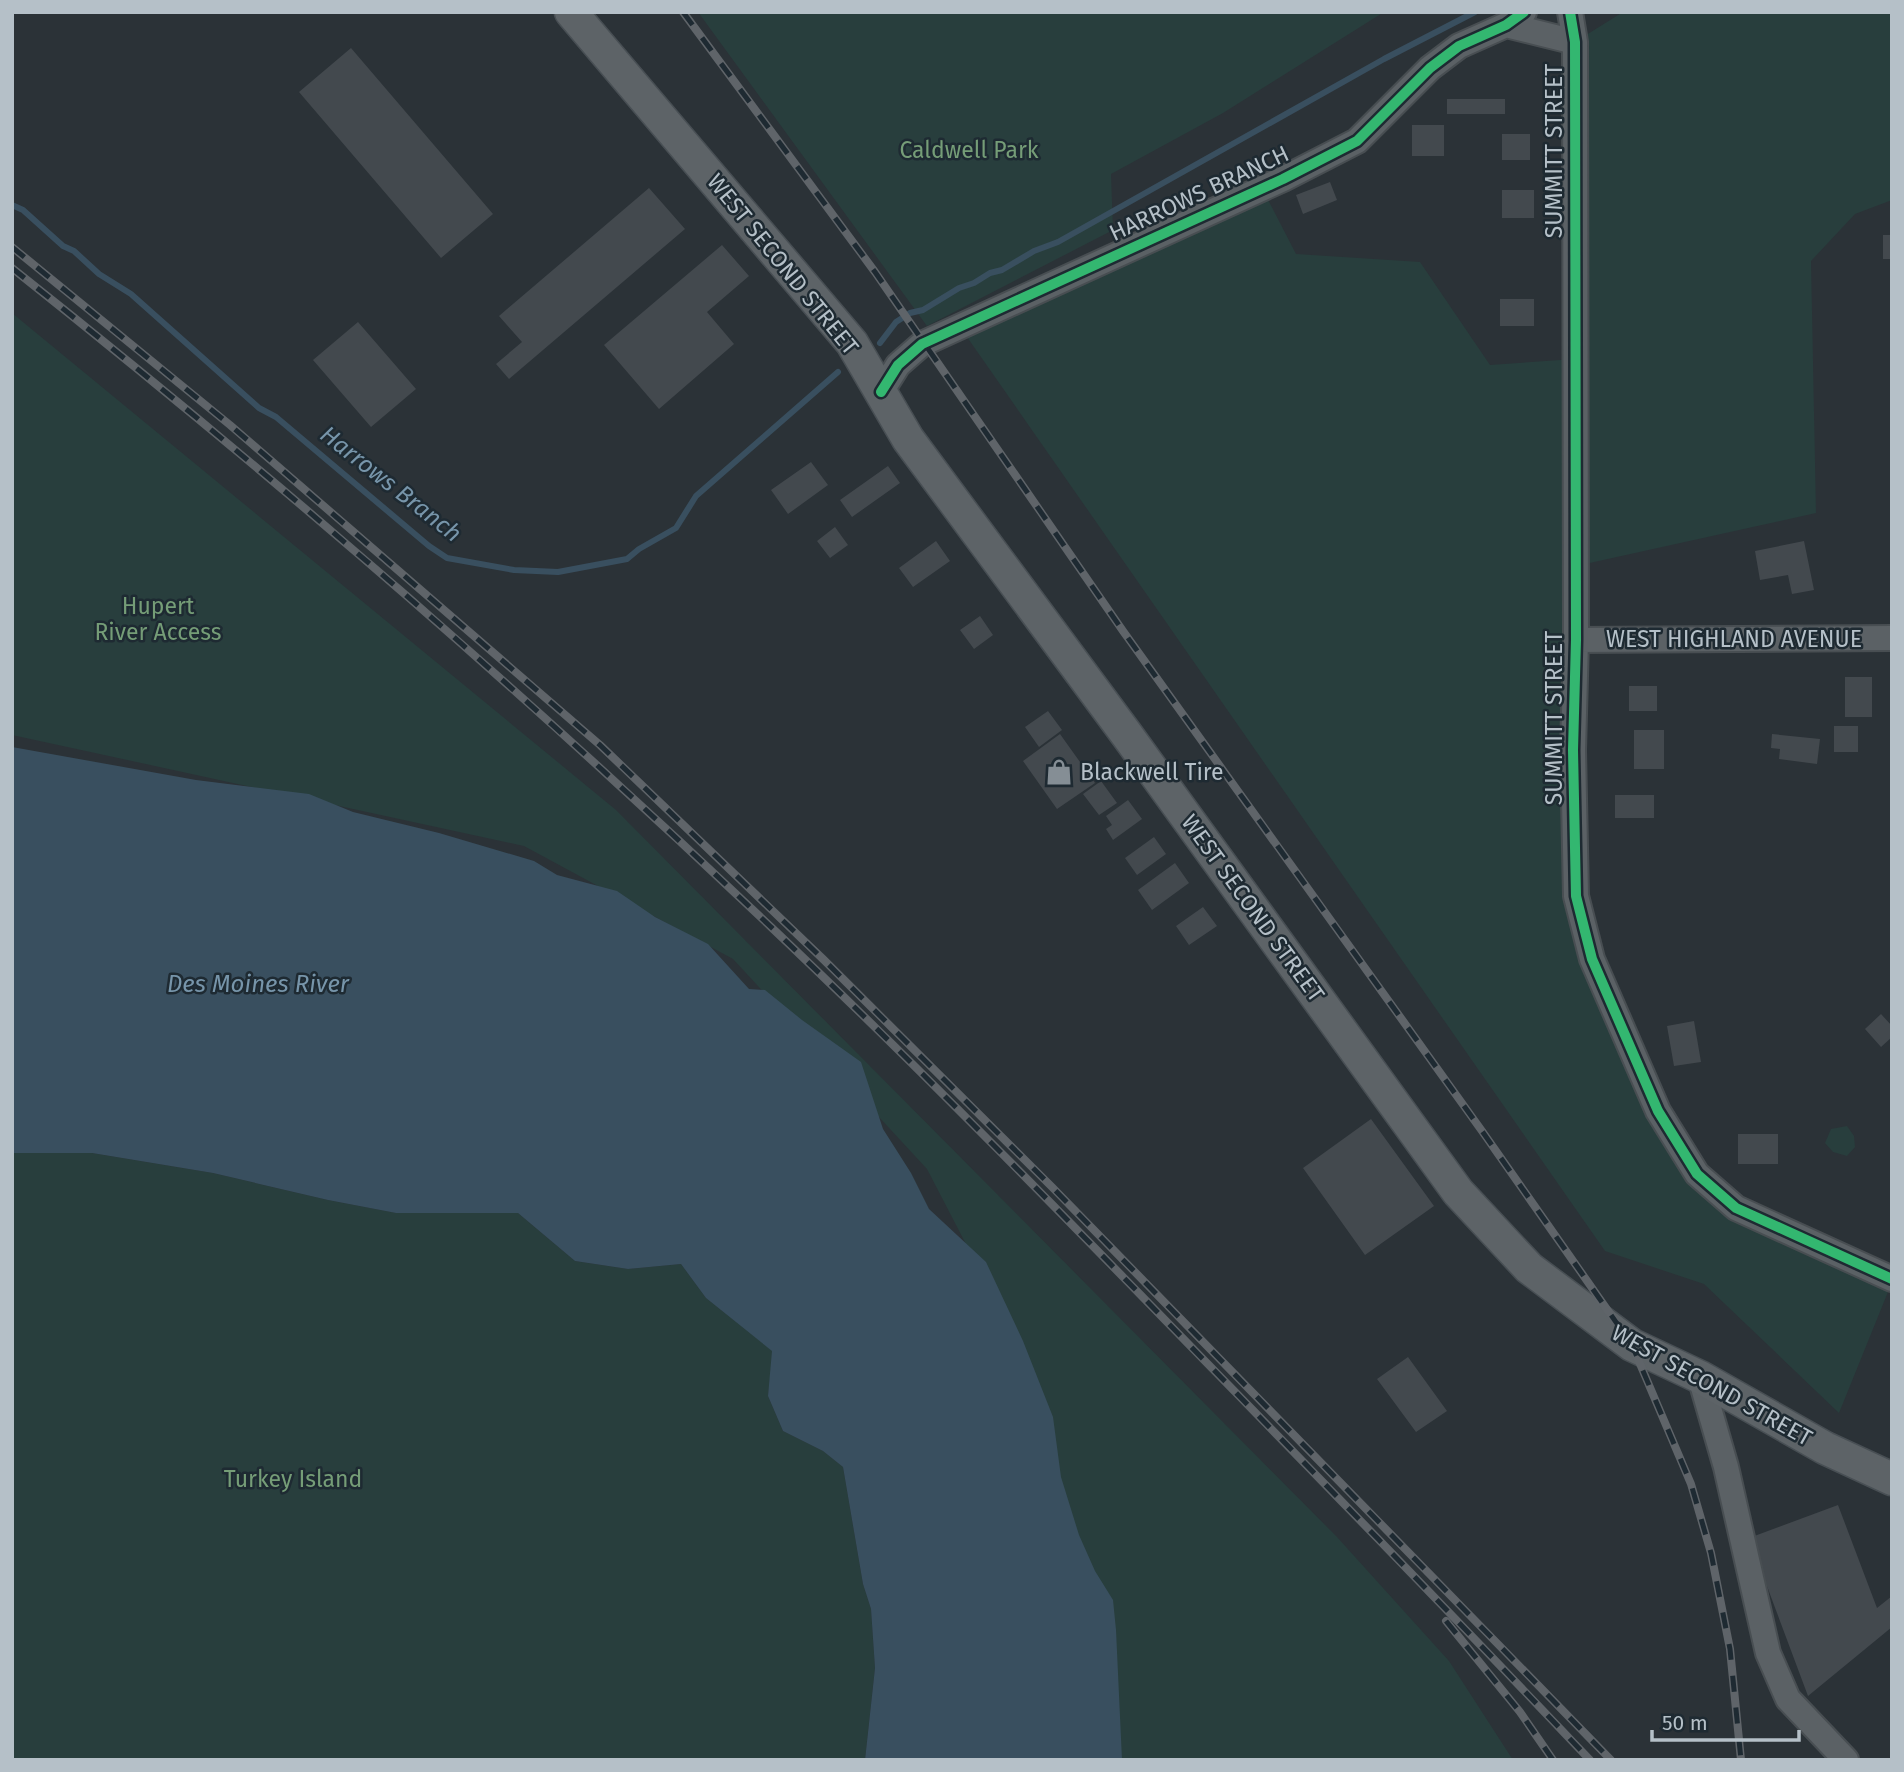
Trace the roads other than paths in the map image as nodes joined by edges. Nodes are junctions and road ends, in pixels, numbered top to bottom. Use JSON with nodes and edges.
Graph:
{"nodes":[{"id":1,"x":571,"y":12,"type":"edge"},
{"id":2,"x":1570,"y":12,"type":"edge"},
{"id":3,"x":1515,"y":18,"type":"edge"},
{"id":4,"x":1575,"y":42,"type":"junction"},
{"id":5,"x":881,"y":393,"type":"junction"},
{"id":6,"x":1892,"y":638,"type":"edge"},
{"id":7,"x":1576,"y":640,"type":"junction"},
{"id":8,"x":1892,"y":1279,"type":"edge"},
{"id":9,"x":1700,"y":1377,"type":"junction"},
{"id":10,"x":1892,"y":1479,"type":"edge"},
{"id":11,"x":1846,"y":1760,"type":"edge"}],
"edges":[{"from":1,"to":5,"type":"main road","name":"WEST SECOND STREET"},
{"from":2,"to":4,"type":"street","name":"SUMMITT STREET"},
{"from":3,"to":4,"type":"street"},
{"from":3,"to":5,"type":"street","name":"HARROWS BRANCH"},
{"from":4,"to":7,"type":"street","name":"SUMMITT STREET"},
{"from":5,"to":9,"type":"main road","name":"WEST SECOND STREET"},
{"from":6,"to":7,"type":"street","name":"WEST HIGHLAND AVENUE"},
{"from":7,"to":8,"type":"street","name":"SUMMITT STREET"},
{"from":9,"to":10,"type":"main road","name":"WEST SECOND STREET"},
{"from":9,"to":11,"type":"street"}]}
